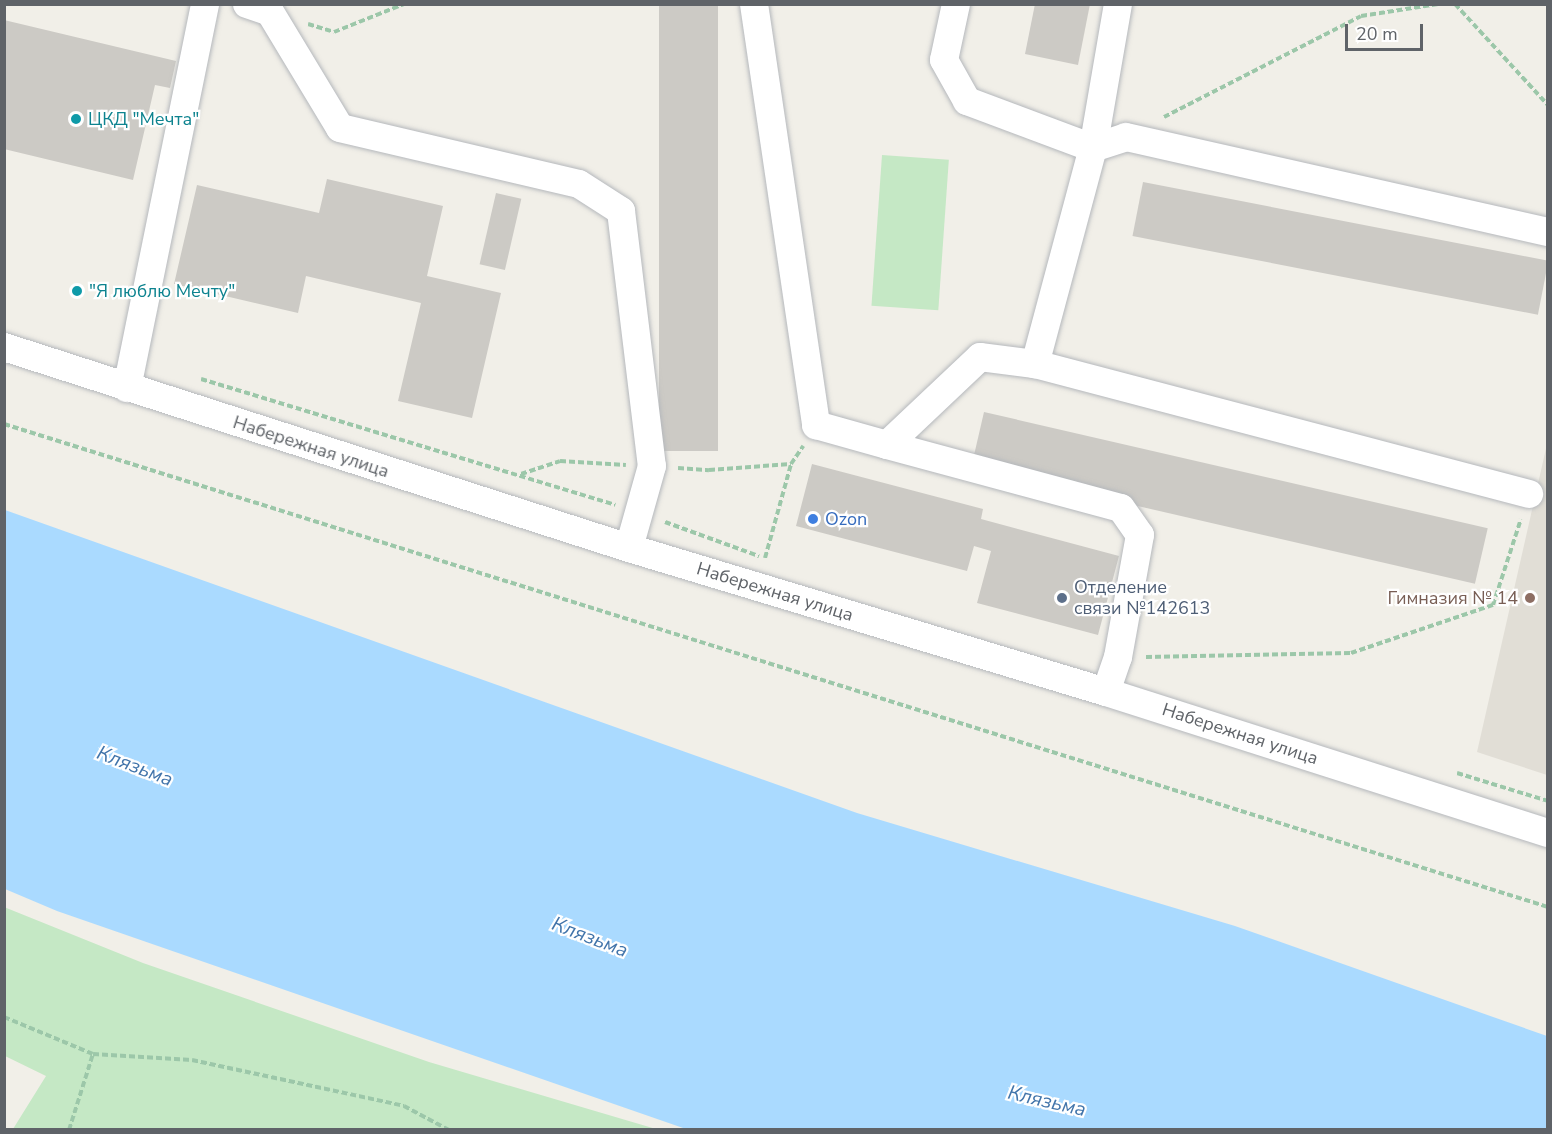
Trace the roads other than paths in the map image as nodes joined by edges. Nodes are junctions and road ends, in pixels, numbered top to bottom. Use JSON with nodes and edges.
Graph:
{"nodes":[{"id":1,"x":205,"y":4,"type":"edge"},
{"id":2,"x":754,"y":4,"type":"edge"},
{"id":3,"x":956,"y":4,"type":"edge"},
{"id":4,"x":1118,"y":4,"type":"edge"},
{"id":5,"x":259,"y":8,"type":"edge"},
{"id":6,"x":1093,"y":148,"type":"junction"},
{"id":7,"x":1548,"y":232,"type":"edge"},
{"id":8,"x":4,"y":346,"type":"edge"},
{"id":9,"x":1035,"y":364,"type":"junction"},
{"id":10,"x":127,"y":388,"type":"junction"},
{"id":11,"x":887,"y":445,"type":"junction"},
{"id":12,"x":1528,"y":494,"type":"road end"},
{"id":13,"x":629,"y":548,"type":"junction"},
{"id":14,"x":1106,"y":692,"type":"junction"},
{"id":15,"x":1548,"y":832,"type":"edge"}],
"edges":[{"from":1,"to":10,"type":"street"},
{"from":2,"to":11,"type":"street"},
{"from":3,"to":6,"type":"street"},
{"from":4,"to":6,"type":"street"},
{"from":5,"to":13,"type":"street"},
{"from":6,"to":7,"type":"street"},
{"from":6,"to":9,"type":"street"},
{"from":8,"to":10,"type":"street","name":"Набережная улица"},
{"from":9,"to":11,"type":"street"},
{"from":9,"to":12,"type":"street"},
{"from":10,"to":13,"type":"street","name":"Набережная улица"},
{"from":11,"to":14,"type":"street"},
{"from":13,"to":14,"type":"street","name":"Набережная улица"},
{"from":14,"to":15,"type":"street","name":"Набережная улица"}]}
